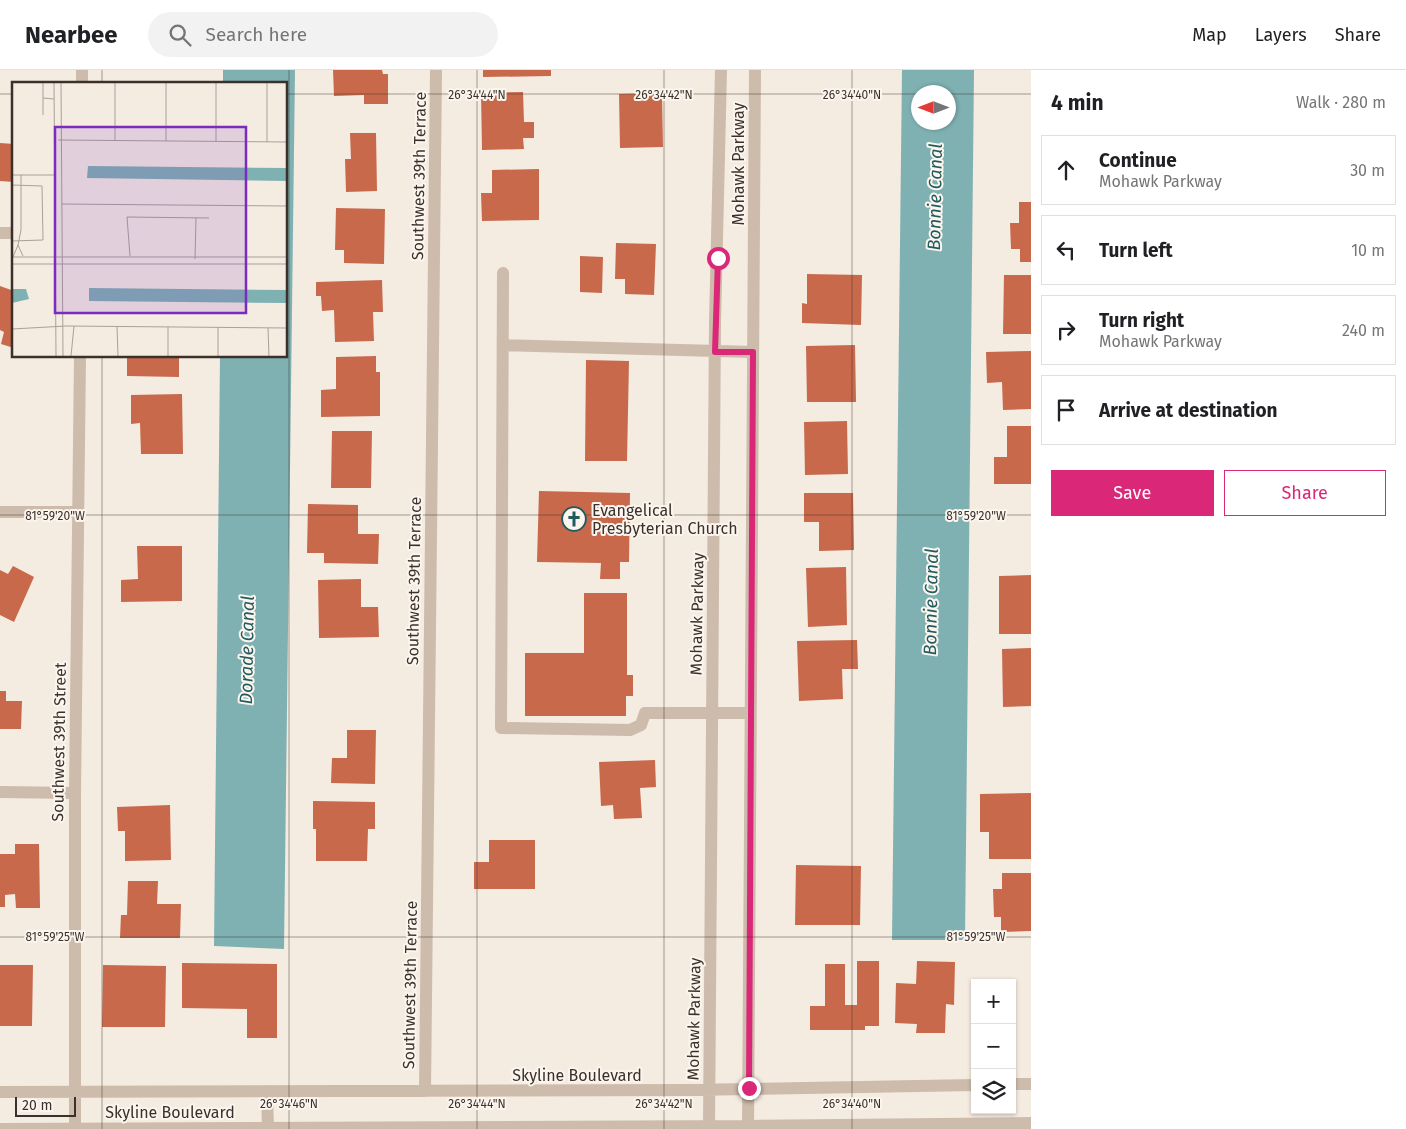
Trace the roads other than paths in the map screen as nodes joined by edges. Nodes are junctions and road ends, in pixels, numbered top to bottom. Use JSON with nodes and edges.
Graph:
{"nodes":[{"id":1,"x":436,"y":70,"type":"edge"},
{"id":2,"x":721,"y":70,"type":"edge"},
{"id":3,"x":755,"y":70,"type":"edge"},
{"id":4,"x":503,"y":273,"type":"dead end"},
{"id":5,"x":503,"y":345,"type":"junction"},
{"id":6,"x":715,"y":352,"type":"junction"},
{"id":7,"x":753,"y":352,"type":"junction"},
{"id":8,"x":80,"y":358,"type":"edge"},
{"id":9,"x":0,"y":512,"type":"edge"},
{"id":10,"x":78,"y":512,"type":"junction"},
{"id":11,"x":711,"y":713,"type":"junction"},
{"id":12,"x":750,"y":713,"type":"junction"},
{"id":13,"x":0,"y":792,"type":"edge"},
{"id":14,"x":75,"y":793,"type":"junction"},
{"id":15,"x":971,"y":1084,"type":"edge"},
{"id":16,"x":1016,"y":1084,"type":"edge"},
{"id":17,"x":1031,"y":1084,"type":"edge"},
{"id":18,"x":749,"y":1088,"type":"junction"},
{"id":19,"x":709,"y":1089,"type":"junction"},
{"id":20,"x":267,"y":1091,"type":"junction"},
{"id":21,"x":425,"y":1091,"type":"junction"},
{"id":22,"x":0,"y":1092,"type":"edge"},
{"id":23,"x":75,"y":1092,"type":"junction"},
{"id":24,"x":1031,"y":1123,"type":"edge"},
{"id":25,"x":268,"y":1128,"type":"edge"},
{"id":26,"x":709,"y":1128,"type":"edge"},
{"id":27,"x":748,"y":1128,"type":"edge"},
{"id":28,"x":0,"y":1129,"type":"edge"},
{"id":29,"x":75,"y":1129,"type":"edge"}],
"edges":[{"from":1,"to":21,"type":"street","name":"Southwest 39th Terrace"},
{"from":2,"to":6,"type":"street","name":"Mohawk Parkway"},
{"from":3,"to":7,"type":"street","name":"Mohawk Parkway"},
{"from":4,"to":5,"type":"street"},
{"from":5,"to":6,"type":"street"},
{"from":5,"to":11,"type":"street"},
{"from":6,"to":7,"type":"street"},
{"from":6,"to":11,"type":"street","name":"Mohawk Parkway"},
{"from":7,"to":12,"type":"street","name":"Mohawk Parkway"},
{"from":8,"to":10,"type":"street","name":"Southwest 39th Street"},
{"from":9,"to":10,"type":"street"},
{"from":10,"to":14,"type":"street","name":"Southwest 39th Street"},
{"from":11,"to":12,"type":"street"},
{"from":11,"to":19,"type":"street","name":"Mohawk Parkway"},
{"from":12,"to":18,"type":"street","name":"Mohawk Parkway"},
{"from":13,"to":14,"type":"street"},
{"from":14,"to":23,"type":"street","name":"Southwest 39th Street"},
{"from":15,"to":18,"type":"street","name":"Skyline Boulevard"},
{"from":16,"to":17,"type":"street"},
{"from":18,"to":19,"type":"street","name":"Skyline Boulevard"},
{"from":18,"to":27,"type":"street","name":"Mohawk Parkway"},
{"from":19,"to":21,"type":"street","name":"Skyline Boulevard"},
{"from":19,"to":26,"type":"street","name":"Mohawk Parkway"},
{"from":20,"to":21,"type":"street","name":"Skyline Boulevard"},
{"from":20,"to":23,"type":"street","name":"Skyline Boulevard"},
{"from":20,"to":25,"type":"street"},
{"from":22,"to":23,"type":"street","name":"Skyline Boulevard"},
{"from":23,"to":29,"type":"street","name":"Southwest 39th Street"},
{"from":24,"to":27,"type":"street","name":"Skyline Boulevard"},
{"from":25,"to":26,"type":"street","name":"Skyline Boulevard"},
{"from":25,"to":29,"type":"street","name":"Skyline Boulevard"},
{"from":26,"to":27,"type":"street","name":"Skyline Boulevard"},
{"from":28,"to":29,"type":"street","name":"Skyline Boulevard"}]}
